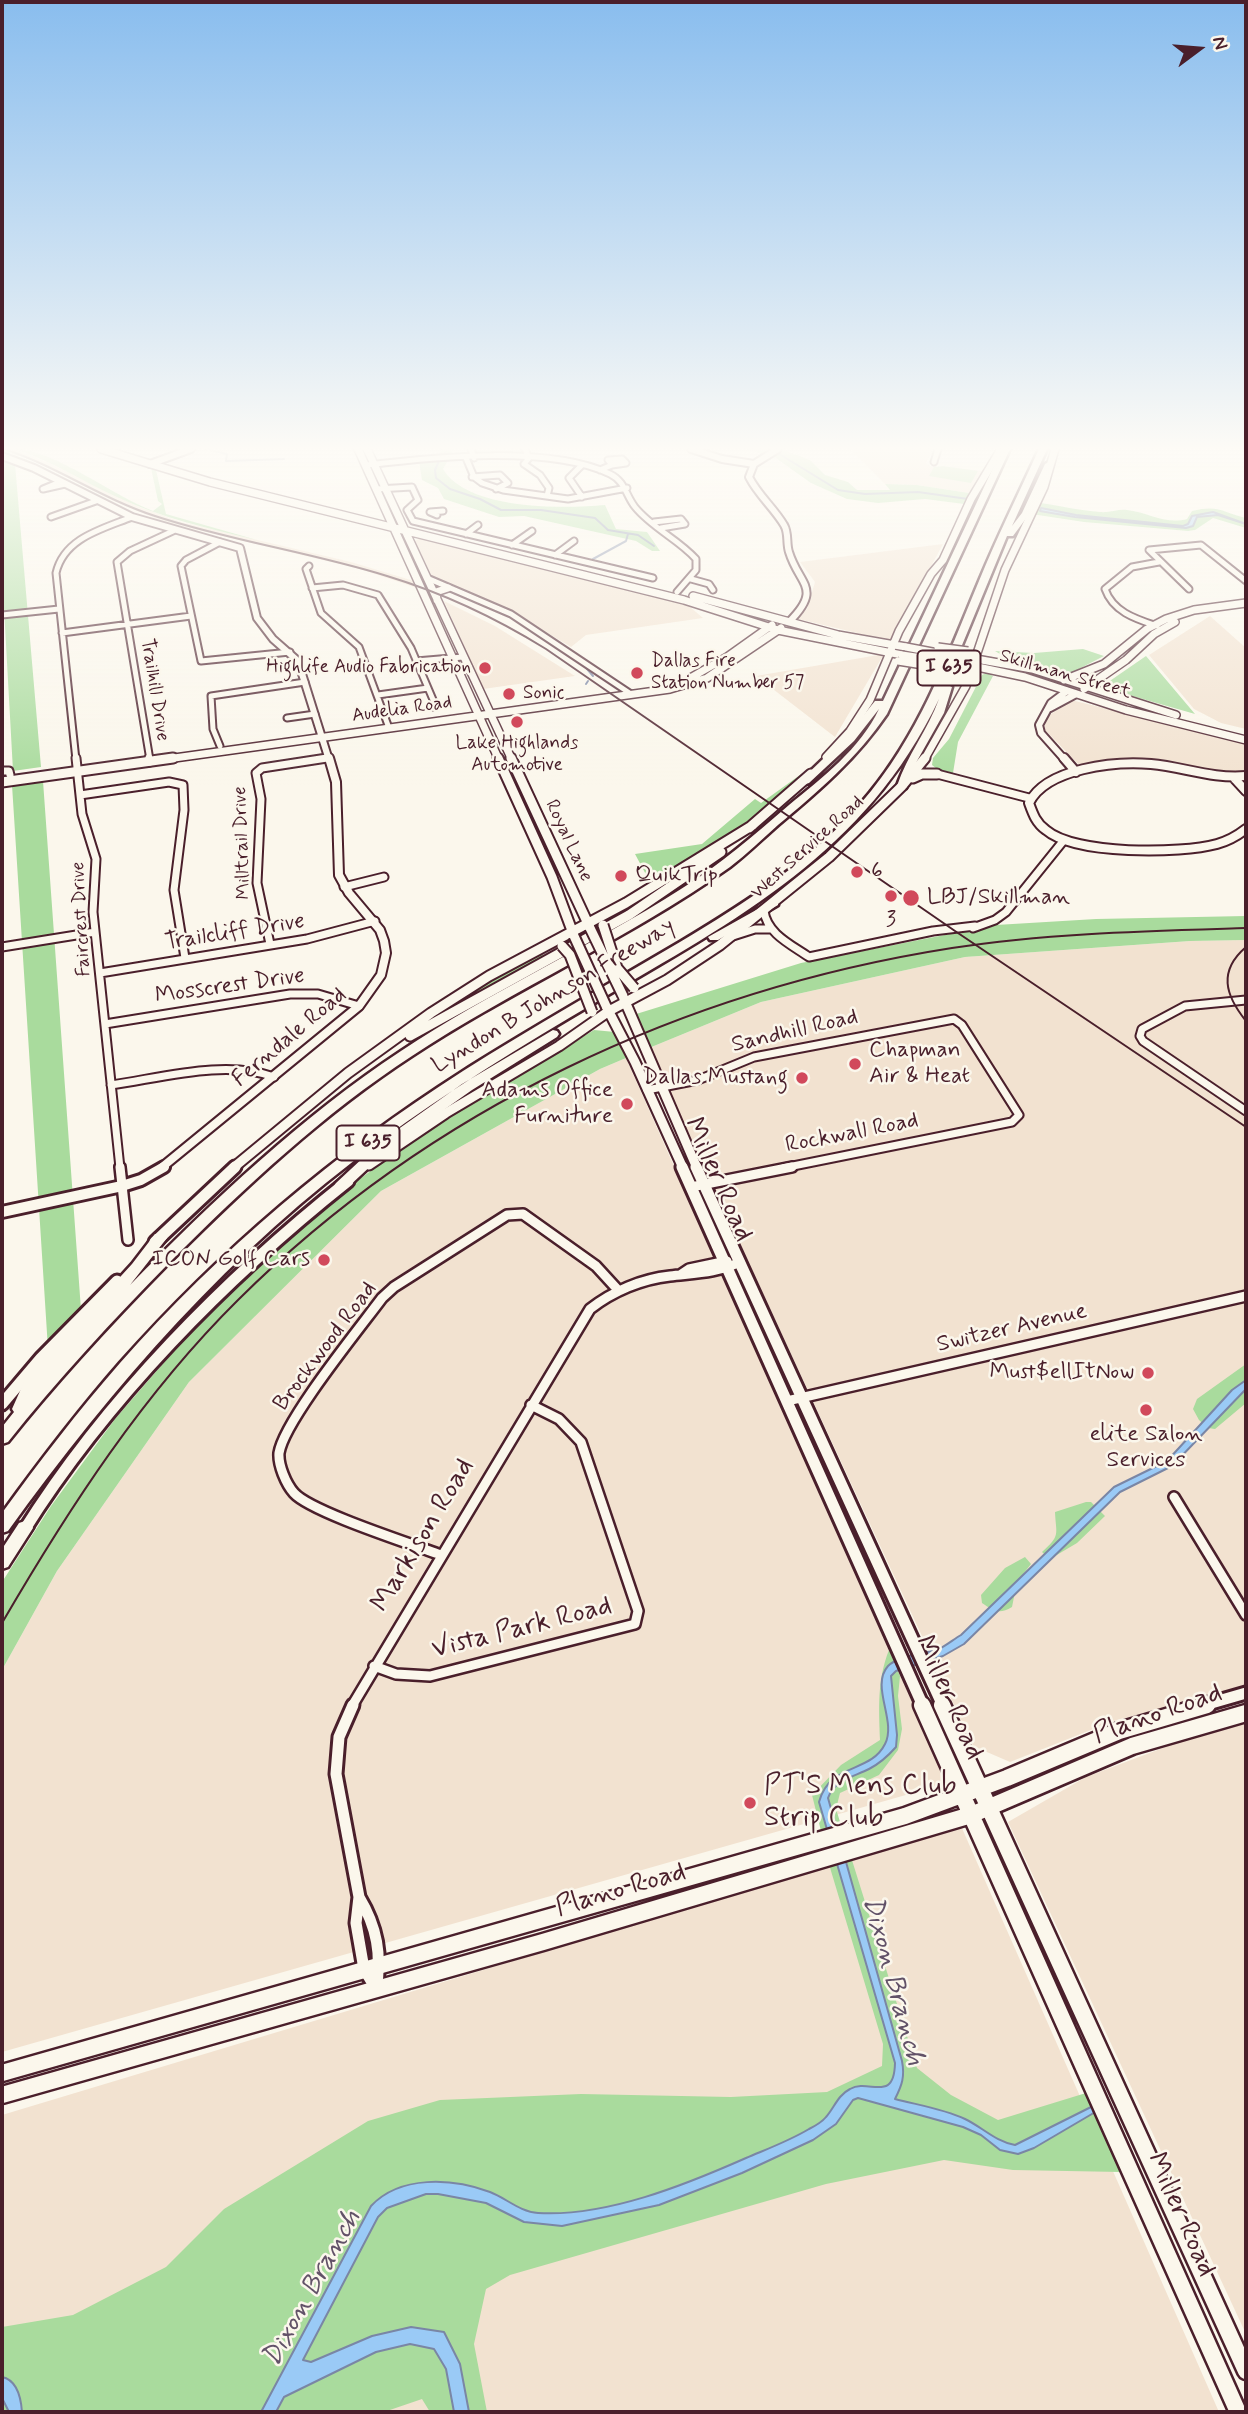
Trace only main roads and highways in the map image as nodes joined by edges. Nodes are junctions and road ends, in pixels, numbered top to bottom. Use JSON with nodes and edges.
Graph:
{"nodes":[{"id":1,"x":410,"y":562,"type":"edge"},
{"id":2,"x":411,"y":562,"type":"edge"},
{"id":3,"x":420,"y":562,"type":"edge"},
{"id":4,"x":528,"y":562,"type":"edge"},
{"id":5,"x":550,"y":562,"type":"edge"},
{"id":6,"x":942,"y":562,"type":"edge"},
{"id":7,"x":953,"y":562,"type":"edge"},
{"id":8,"x":995,"y":562,"type":"edge"},
{"id":9,"x":1008,"y":562,"type":"edge"},
{"id":10,"x":428,"y":580,"type":"junction"},
{"id":11,"x":451,"y":589,"type":"road end"},
{"id":12,"x":438,"y":600,"type":"junction"},
{"id":13,"x":1246,"y":605,"type":"edge"},
{"id":14,"x":1219,"y":606,"type":"junction"},
{"id":15,"x":1210,"y":613,"type":"junction"},
{"id":16,"x":779,"y":625,"type":"junction"},
{"id":17,"x":899,"y":631,"type":"junction"},
{"id":18,"x":794,"y":634,"type":"junction"},
{"id":19,"x":864,"y":639,"type":"junction"},
{"id":20,"x":757,"y":644,"type":"junction"},
{"id":21,"x":983,"y":644,"type":"junction"},
{"id":22,"x":891,"y":648,"type":"junction"},
{"id":23,"x":905,"y":651,"type":"junction"},
{"id":24,"x":457,"y":658,"type":"junction"},
{"id":25,"x":1115,"y":658,"type":"junction"},
{"id":26,"x":1126,"y":660,"type":"junction"},
{"id":27,"x":961,"y":662,"type":"junction"},
{"id":28,"x":976,"y":663,"type":"junction"},
{"id":29,"x":1011,"y":664,"type":"junction"},
{"id":30,"x":1096,"y":669,"type":"junction"},
{"id":31,"x":882,"y":670,"type":"junction"},
{"id":32,"x":1099,"y":679,"type":"junction"},
{"id":33,"x":1064,"y":680,"type":"junction"},
{"id":34,"x":968,"y":681,"type":"junction"},
{"id":35,"x":1077,"y":689,"type":"junction"},
{"id":36,"x":892,"y":690,"type":"junction"},
{"id":37,"x":628,"y":692,"type":"junction"},
{"id":38,"x":1108,"y":694,"type":"junction"},
{"id":39,"x":1154,"y":709,"type":"junction"},
{"id":40,"x":489,"y":711,"type":"junction"},
{"id":41,"x":479,"y":713,"type":"junction"},
{"id":42,"x":1169,"y":713,"type":"junction"},
{"id":43,"x":1143,"y":714,"type":"junction"},
{"id":44,"x":1246,"y":733,"type":"edge"},
{"id":45,"x":321,"y":735,"type":"junction"},
{"id":46,"x":1246,"y":740,"type":"edge"},
{"id":47,"x":510,"y":757,"type":"junction"},
{"id":48,"x":926,"y":757,"type":"junction"},
{"id":49,"x":149,"y":759,"type":"junction"},
{"id":50,"x":500,"y":759,"type":"junction"},
{"id":51,"x":78,"y":769,"type":"junction"},
{"id":52,"x":5,"y":774,"type":"edge"},
{"id":53,"x":519,"y":776,"type":"junction"},
{"id":54,"x":508,"y":778,"type":"junction"},
{"id":55,"x":804,"y":781,"type":"junction"},
{"id":56,"x":2,"y":782,"type":"edge"},
{"id":57,"x":902,"y":786,"type":"junction"},
{"id":58,"x":753,"y":825,"type":"junction"},
{"id":59,"x":562,"y":871,"type":"junction"},
{"id":60,"x":550,"y":873,"type":"junction"},
{"id":61,"x":774,"y":903,"type":"junction"},
{"id":62,"x":580,"y":908,"type":"junction"},
{"id":63,"x":608,"y":914,"type":"junction"},
{"id":64,"x":589,"y":926,"type":"junction"},
{"id":65,"x":573,"y":934,"type":"junction"},
{"id":66,"x":557,"y":944,"type":"junction"},
{"id":67,"x":647,"y":991,"type":"junction"},
{"id":68,"x":625,"y":999,"type":"junction"},
{"id":69,"x":608,"y":1009,"type":"junction"},
{"id":70,"x":631,"y":1019,"type":"joint"},
{"id":71,"x":589,"y":1025,"type":"junction"},
{"id":72,"x":618,"y":1030,"type":"junction"},
{"id":73,"x":382,"y":1048,"type":"junction"},
{"id":74,"x":341,"y":1186,"type":"junction"},
{"id":75,"x":160,"y":1238,"type":"junction"},
{"id":76,"x":2,"y":1404,"type":"edge"},
{"id":77,"x":17,"y":1419,"type":"junction"},
{"id":78,"x":2,"y":1438,"type":"edge"},
{"id":79,"x":2,"y":1526,"type":"edge"},
{"id":80,"x":25,"y":1528,"type":"junction"},
{"id":81,"x":2,"y":1562,"type":"edge"},
{"id":82,"x":2,"y":1568,"type":"edge"},
{"id":83,"x":1246,"y":1693,"type":"edge"},
{"id":84,"x":1246,"y":1713,"type":"edge"},
{"id":85,"x":980,"y":1789,"type":"junction"},
{"id":86,"x":963,"y":1796,"type":"junction"},
{"id":87,"x":990,"y":1809,"type":"junction"},
{"id":88,"x":971,"y":1815,"type":"junction"},
{"id":89,"x":762,"y":1857,"type":"junction"},
{"id":90,"x":760,"y":1878,"type":"junction"},
{"id":91,"x":597,"y":1904,"type":"junction"},
{"id":92,"x":602,"y":1924,"type":"junction"},
{"id":93,"x":1071,"y":1987,"type":"junction"},
{"id":94,"x":1052,"y":1993,"type":"junction"},
{"id":95,"x":71,"y":2053,"type":"junction"},
{"id":96,"x":2,"y":2073,"type":"edge"},
{"id":97,"x":72,"y":2075,"type":"junction"},
{"id":98,"x":2,"y":2095,"type":"edge"},
{"id":99,"x":1217,"y":2307,"type":"junction"},
{"id":100,"x":1196,"y":2315,"type":"junction"},
{"id":101,"x":1246,"y":2371,"type":"edge"},
{"id":102,"x":1238,"y":2412,"type":"edge"}],
"edges":[{"from":1,"to":24,"type":"main road","name":"Royal Lane"},
{"from":2,"to":10,"type":"main road"},
{"from":3,"to":10,"type":"main road","name":"Royal Lane"},
{"from":4,"to":16,"type":"main road","name":"Skillman Street"},
{"from":5,"to":16,"type":"main road","name":"Skillman Street"},
{"from":6,"to":17,"type":"main road"},
{"from":7,"to":36,"type":"highway","name":"Lyndon B Johnson Freeway","number":"I 635"},
{"from":8,"to":27,"type":"highway","name":"Lyndon B Johnson Freeway","number":"I 635"},
{"from":9,"to":21,"type":"main road","name":"West Service Road"},
{"from":10,"to":12,"type":"main road","name":"Royal Lane"},
{"from":11,"to":12,"type":"main road"},
{"from":12,"to":24,"type":"main road","name":"Royal Lane"},
{"from":13,"to":14,"type":"main road"},
{"from":13,"to":15,"type":"main road"},
{"from":14,"to":15,"type":"main road"},
{"from":14,"to":25,"type":"main road"},
{"from":15,"to":26,"type":"main road"},
{"from":16,"to":18,"type":"main road","name":"Skillman Street"},
{"from":16,"to":19,"type":"main road","name":"Skillman Street"},
{"from":16,"to":20,"type":"main road","name":"Audelia Road"},
{"from":16,"to":37,"type":"main road","name":"Audelia Road"},
{"from":17,"to":19,"type":"main road"},
{"from":17,"to":22,"type":"main road"},
{"from":17,"to":23,"type":"main road"},
{"from":18,"to":20,"type":"main road"},
{"from":18,"to":22,"type":"main road","name":"Skillman Street"},
{"from":19,"to":22,"type":"main road","name":"Skillman Street"},
{"from":20,"to":37,"type":"main road","name":"Audelia Road"},
{"from":21,"to":27,"type":"main road"},
{"from":21,"to":28,"type":"main road","name":"West Service Road"},
{"from":21,"to":29,"type":"main road"},
{"from":22,"to":23,"type":"main road","name":"Skillman Street"},
{"from":22,"to":31,"type":"main road"},
{"from":23,"to":27,"type":"main road","bridge":true},
{"from":23,"to":27,"type":"main road","name":"Skillman Street","bridge":true},
{"from":23,"to":31,"type":"main road"},
{"from":24,"to":40,"type":"main road","name":"Royal Lane"},
{"from":24,"to":41,"type":"main road","name":"Royal Lane"},
{"from":25,"to":26,"type":"main road"},
{"from":25,"to":30,"type":"main road"},
{"from":26,"to":32,"type":"main road"},
{"from":27,"to":28,"type":"main road","name":"Skillman Street"},
{"from":27,"to":34,"type":"main road"},
{"from":27,"to":57,"type":"highway"},
{"from":27,"to":79,"type":"highway","name":"Lyndon B Johnson Freeway","number":"I 635"},
{"from":28,"to":29,"type":"main road","name":"Skillman Street"},
{"from":28,"to":34,"type":"main road","name":"West Service Road"},
{"from":28,"to":35,"type":"main road","name":"Skillman Street"},
{"from":29,"to":33,"type":"main road","name":"Skillman Street"},
{"from":30,"to":33,"type":"main road"},
{"from":30,"to":35,"type":"main road"},
{"from":31,"to":55,"type":"main road"},
{"from":32,"to":35,"type":"main road"},
{"from":32,"to":38,"type":"main road"},
{"from":33,"to":35,"type":"main road","name":"Skillman Street"},
{"from":34,"to":48,"type":"main road","name":"West Service Road"},
{"from":35,"to":38,"type":"main road","name":"Skillman Street"},
{"from":35,"to":39,"type":"main road"},
{"from":35,"to":43,"type":"main road","name":"Skillman Street"},
{"from":36,"to":55,"type":"highway"},
{"from":36,"to":77,"type":"highway","name":"Lyndon B Johnson Freeway","number":"I 635"},
{"from":37,"to":40,"type":"main road","name":"Audelia Road"},
{"from":38,"to":39,"type":"main road","name":"Skillman Street"},
{"from":39,"to":42,"type":"main road","name":"Skillman Street"},
{"from":40,"to":41,"type":"main road","name":"Audelia Road"},
{"from":40,"to":47,"type":"main road","name":"Royal Lane"},
{"from":41,"to":45,"type":"main road","name":"Audelia Road"},
{"from":41,"to":50,"type":"main road","name":"Royal Lane"},
{"from":42,"to":43,"type":"main road"},
{"from":42,"to":44,"type":"main road","name":"Skillman Street"},
{"from":43,"to":46,"type":"main road","name":"Skillman Street"},
{"from":45,"to":49,"type":"main road","name":"Audelia Road"},
{"from":45,"to":49,"type":"main road","name":"Audelia Road"},
{"from":47,"to":50,"type":"main road"},
{"from":47,"to":53,"type":"main road","name":"Royal Lane"},
{"from":48,"to":57,"type":"main road","name":"West Service Road"},
{"from":48,"to":57,"type":"main road"},
{"from":49,"to":51,"type":"main road","name":"Audelia Road"},
{"from":50,"to":54,"type":"main road","name":"Royal Lane"},
{"from":51,"to":52,"type":"main road","name":"Audelia Road"},
{"from":51,"to":56,"type":"main road","name":"Audelia Road"},
{"from":53,"to":54,"type":"main road"},
{"from":53,"to":59,"type":"main road","name":"Royal Lane"},
{"from":54,"to":60,"type":"main road","name":"Royal Lane"},
{"from":55,"to":58,"type":"main road"},
{"from":57,"to":61,"type":"main road","name":"West Service Road"},
{"from":58,"to":63,"type":"main road"},
{"from":58,"to":73,"type":"main road"},
{"from":59,"to":60,"type":"main road"},
{"from":59,"to":62,"type":"main road","name":"Royal Lane"},
{"from":60,"to":65,"type":"main road","name":"Royal Lane"},
{"from":61,"to":67,"type":"main road","name":"West Service Road"},
{"from":61,"to":74,"type":"highway"},
{"from":62,"to":63,"type":"main road"},
{"from":62,"to":64,"type":"main road","name":"Royal Lane"},
{"from":63,"to":64,"type":"main road"},
{"from":63,"to":67,"type":"main road","bridge":true},
{"from":64,"to":65,"type":"main road"},
{"from":64,"to":68,"type":"main road","name":"Royal Lane","bridge":true},
{"from":65,"to":66,"type":"main road"},
{"from":65,"to":69,"type":"main road","name":"Royal Lane","bridge":true},
{"from":66,"to":71,"type":"main road","bridge":true},
{"from":66,"to":73,"type":"main road"},
{"from":67,"to":68,"type":"main road","name":"West Service Road"},
{"from":68,"to":69,"type":"main road","name":"West Service Road"},
{"from":68,"to":70,"type":"main road","name":"Royal Lane"},
{"from":69,"to":71,"type":"main road","name":"West Service Road"},
{"from":69,"to":72,"type":"main road","name":"Miller Road"},
{"from":70,"to":85,"type":"main road","name":"Miller Road"},
{"from":71,"to":72,"type":"main road"},
{"from":71,"to":74,"type":"main road","name":"West Service Road"},
{"from":72,"to":86,"type":"main road","name":"Miller Road"},
{"from":73,"to":75,"type":"main road"},
{"from":74,"to":80,"type":"main road","name":"West Service Road"},
{"from":75,"to":76,"type":"main road"},
{"from":75,"to":77,"type":"highway"},
{"from":77,"to":78,"type":"highway","name":"Lyndon B Johnson Freeway","number":"I 635"},
{"from":80,"to":81,"type":"highway"},
{"from":80,"to":82,"type":"main road","name":"West Service Road"},
{"from":83,"to":85,"type":"main road","name":"Plano Road"},
{"from":84,"to":87,"type":"main road","name":"Plano Road"},
{"from":85,"to":86,"type":"main road","name":"Plano Road"},
{"from":85,"to":87,"type":"main road","name":"Miller Road"},
{"from":86,"to":88,"type":"main road","name":"Miller Road"},
{"from":86,"to":89,"type":"main road","name":"Plano Road"},
{"from":87,"to":88,"type":"main road","name":"Plano Road"},
{"from":87,"to":93,"type":"main road","name":"Miller Road"},
{"from":88,"to":90,"type":"main road","name":"Plano Road"},
{"from":88,"to":94,"type":"main road","name":"Miller Road"},
{"from":89,"to":90,"type":"main road"},
{"from":89,"to":91,"type":"main road","name":"Plano Road"},
{"from":90,"to":92,"type":"main road","name":"Plano Road"},
{"from":91,"to":92,"type":"main road"},
{"from":91,"to":95,"type":"main road","name":"Plano Road"},
{"from":92,"to":97,"type":"main road","name":"Plano Road"},
{"from":93,"to":94,"type":"main road"},
{"from":93,"to":99,"type":"main road","name":"Miller Road"},
{"from":94,"to":100,"type":"main road","name":"Miller Road"},
{"from":95,"to":96,"type":"main road","name":"Plano Road"},
{"from":95,"to":97,"type":"main road"},
{"from":97,"to":98,"type":"main road","name":"Plano Road"},
{"from":99,"to":100,"type":"main road"},
{"from":99,"to":101,"type":"main road","name":"Miller Road"},
{"from":100,"to":102,"type":"main road","name":"Miller Road"}]}
